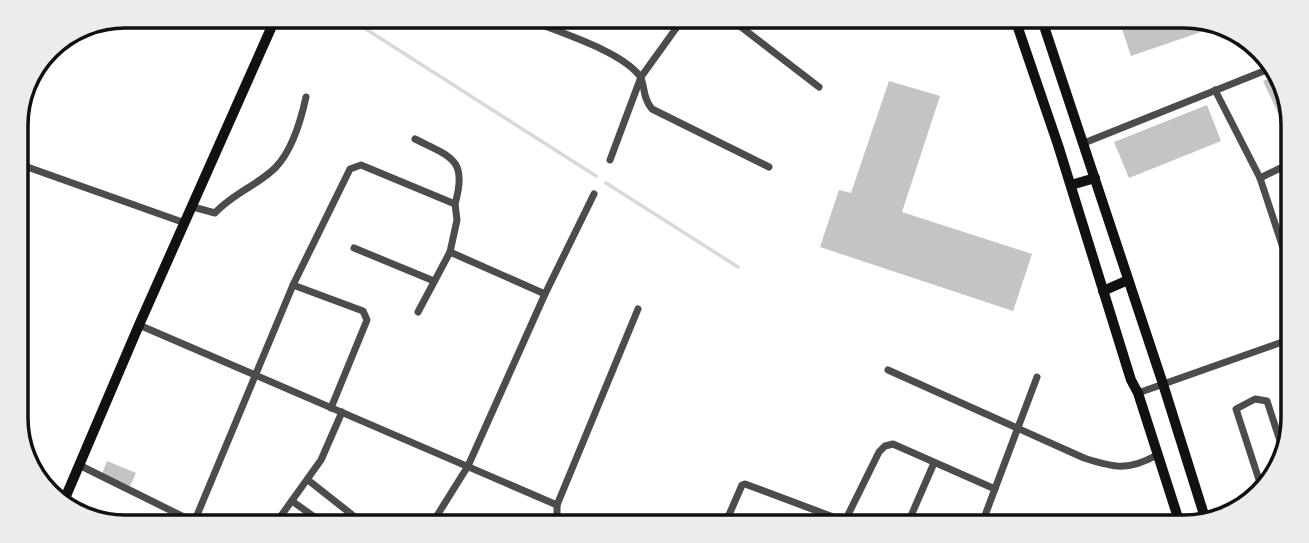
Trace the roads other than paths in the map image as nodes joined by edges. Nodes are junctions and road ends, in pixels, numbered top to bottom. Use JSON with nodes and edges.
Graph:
{"nodes":[{"id":1,"x":271,"y":28,"type":"edge"},
{"id":2,"x":548,"y":28,"type":"edge"},
{"id":3,"x":676,"y":28,"type":"edge"},
{"id":4,"x":742,"y":28,"type":"edge"},
{"id":5,"x":1018,"y":28,"type":"edge"},
{"id":6,"x":1045,"y":28,"type":"edge"},
{"id":7,"x":1264,"y":71,"type":"edge"},
{"id":8,"x":641,"y":77,"type":"junction"},
{"id":9,"x":819,"y":87,"type":"dead end"},
{"id":10,"x":1215,"y":89,"type":"junction"},
{"id":11,"x":306,"y":97,"type":"dead end"},
{"id":12,"x":415,"y":139,"type":"dead end"},
{"id":13,"x":1084,"y":144,"type":"junction"},
{"id":14,"x":610,"y":160,"type":"dead end"},
{"id":15,"x":28,"y":167,"type":"edge"},
{"id":16,"x":769,"y":167,"type":"dead end"},
{"id":17,"x":1281,"y":168,"type":"edge"},
{"id":18,"x":1095,"y":178,"type":"junction"},
{"id":19,"x":1261,"y":178,"type":"junction"},
{"id":20,"x":1071,"y":186,"type":"junction"},
{"id":21,"x":594,"y":194,"type":"dead end"},
{"id":22,"x":455,"y":204,"type":"junction"},
{"id":23,"x":193,"y":207,"type":"junction"},
{"id":24,"x":185,"y":223,"type":"junction"},
{"id":25,"x":1281,"y":237,"type":"edge"},
{"id":26,"x":354,"y":248,"type":"dead end"},
{"id":27,"x":450,"y":252,"type":"junction"},
{"id":28,"x":1128,"y":280,"type":"junction"},
{"id":29,"x":434,"y":281,"type":"junction"},
{"id":30,"x":293,"y":285,"type":"junction"},
{"id":31,"x":1103,"y":291,"type":"junction"},
{"id":32,"x":545,"y":294,"type":"junction"},
{"id":33,"x":638,"y":309,"type":"dead end"},
{"id":34,"x":418,"y":312,"type":"dead end"},
{"id":35,"x":139,"y":325,"type":"junction"},
{"id":36,"x":1281,"y":342,"type":"edge"},
{"id":37,"x":888,"y":370,"type":"dead end"},
{"id":38,"x":256,"y":375,"type":"junction"},
{"id":39,"x":1038,"y":377,"type":"dead end"},
{"id":40,"x":1163,"y":384,"type":"junction"},
{"id":41,"x":1138,"y":393,"type":"junction"},
{"id":42,"x":331,"y":408,"type":"junction"},
{"id":43,"x":342,"y":412,"type":"junction"},
{"id":44,"x":1018,"y":427,"type":"junction"},
{"id":45,"x":1279,"y":437,"type":"edge"},
{"id":46,"x":1157,"y":455,"type":"junction"},
{"id":47,"x":934,"y":463,"type":"junction"},
{"id":48,"x":79,"y":464,"type":"junction"},
{"id":49,"x":468,"y":466,"type":"junction"},
{"id":50,"x":1259,"y":479,"type":"edge"},
{"id":51,"x":308,"y":480,"type":"junction"},
{"id":52,"x":995,"y":489,"type":"junction"},
{"id":53,"x":66,"y":495,"type":"edge"},
{"id":54,"x":292,"y":501,"type":"junction"},
{"id":55,"x":557,"y":505,"type":"junction"},
{"id":56,"x":1203,"y":513,"type":"edge"},
{"id":57,"x":182,"y":515,"type":"edge"},
{"id":58,"x":194,"y":515,"type":"edge"},
{"id":59,"x":282,"y":515,"type":"edge"},
{"id":60,"x":312,"y":515,"type":"edge"},
{"id":61,"x":352,"y":515,"type":"edge"},
{"id":62,"x":437,"y":515,"type":"edge"},
{"id":63,"x":556,"y":515,"type":"edge"},
{"id":64,"x":728,"y":515,"type":"edge"},
{"id":65,"x":824,"y":515,"type":"edge"},
{"id":66,"x":848,"y":515,"type":"edge"},
{"id":67,"x":911,"y":515,"type":"edge"},
{"id":68,"x":985,"y":515,"type":"edge"},
{"id":69,"x":1177,"y":515,"type":"edge"}],
"edges":[{"from":1,"to":23,"type":"main road"},
{"from":2,"to":8,"type":"street"},
{"from":3,"to":8,"type":"street"},
{"from":4,"to":9,"type":"street"},
{"from":5,"to":20,"type":"main road"},
{"from":6,"to":13,"type":"main road"},
{"from":7,"to":10,"type":"street"},
{"from":8,"to":14,"type":"street"},
{"from":8,"to":16,"type":"street"},
{"from":10,"to":13,"type":"street"},
{"from":10,"to":19,"type":"street"},
{"from":11,"to":23,"type":"street"},
{"from":12,"to":22,"type":"street"},
{"from":13,"to":18,"type":"main road"},
{"from":15,"to":24,"type":"street"},
{"from":17,"to":19,"type":"street"},
{"from":18,"to":20,"type":"main road"},
{"from":18,"to":28,"type":"main road"},
{"from":19,"to":25,"type":"street"},
{"from":20,"to":31,"type":"main road"},
{"from":21,"to":32,"type":"street"},
{"from":22,"to":27,"type":"street"},
{"from":22,"to":30,"type":"street"},
{"from":23,"to":24,"type":"main road"},
{"from":24,"to":35,"type":"main road"},
{"from":26,"to":29,"type":"street"},
{"from":27,"to":29,"type":"street"},
{"from":27,"to":32,"type":"street"},
{"from":28,"to":31,"type":"main road"},
{"from":28,"to":40,"type":"main road"},
{"from":29,"to":34,"type":"street"},
{"from":30,"to":38,"type":"street"},
{"from":30,"to":42,"type":"street"},
{"from":31,"to":41,"type":"main road"},
{"from":32,"to":49,"type":"street"},
{"from":33,"to":55,"type":"street"},
{"from":35,"to":38,"type":"street"},
{"from":35,"to":48,"type":"main road"},
{"from":36,"to":40,"type":"street"},
{"from":37,"to":44,"type":"street"},
{"from":38,"to":42,"type":"street"},
{"from":38,"to":58,"type":"street"},
{"from":39,"to":44,"type":"street"},
{"from":40,"to":41,"type":"street"},
{"from":40,"to":56,"type":"main road"},
{"from":41,"to":46,"type":"main road"},
{"from":42,"to":43,"type":"street"},
{"from":43,"to":49,"type":"street"},
{"from":43,"to":51,"type":"street"},
{"from":44,"to":46,"type":"street"},
{"from":44,"to":52,"type":"street"},
{"from":45,"to":50,"type":"street"},
{"from":46,"to":69,"type":"main road"},
{"from":47,"to":52,"type":"street"},
{"from":47,"to":66,"type":"street"},
{"from":47,"to":67,"type":"street"},
{"from":48,"to":53,"type":"main road"},
{"from":48,"to":57,"type":"street"},
{"from":49,"to":55,"type":"street"},
{"from":49,"to":62,"type":"street"},
{"from":51,"to":54,"type":"street"},
{"from":51,"to":61,"type":"street"},
{"from":52,"to":68,"type":"street"},
{"from":54,"to":59,"type":"street"},
{"from":54,"to":60,"type":"street"},
{"from":55,"to":63,"type":"street"},
{"from":64,"to":65,"type":"street"}]}
